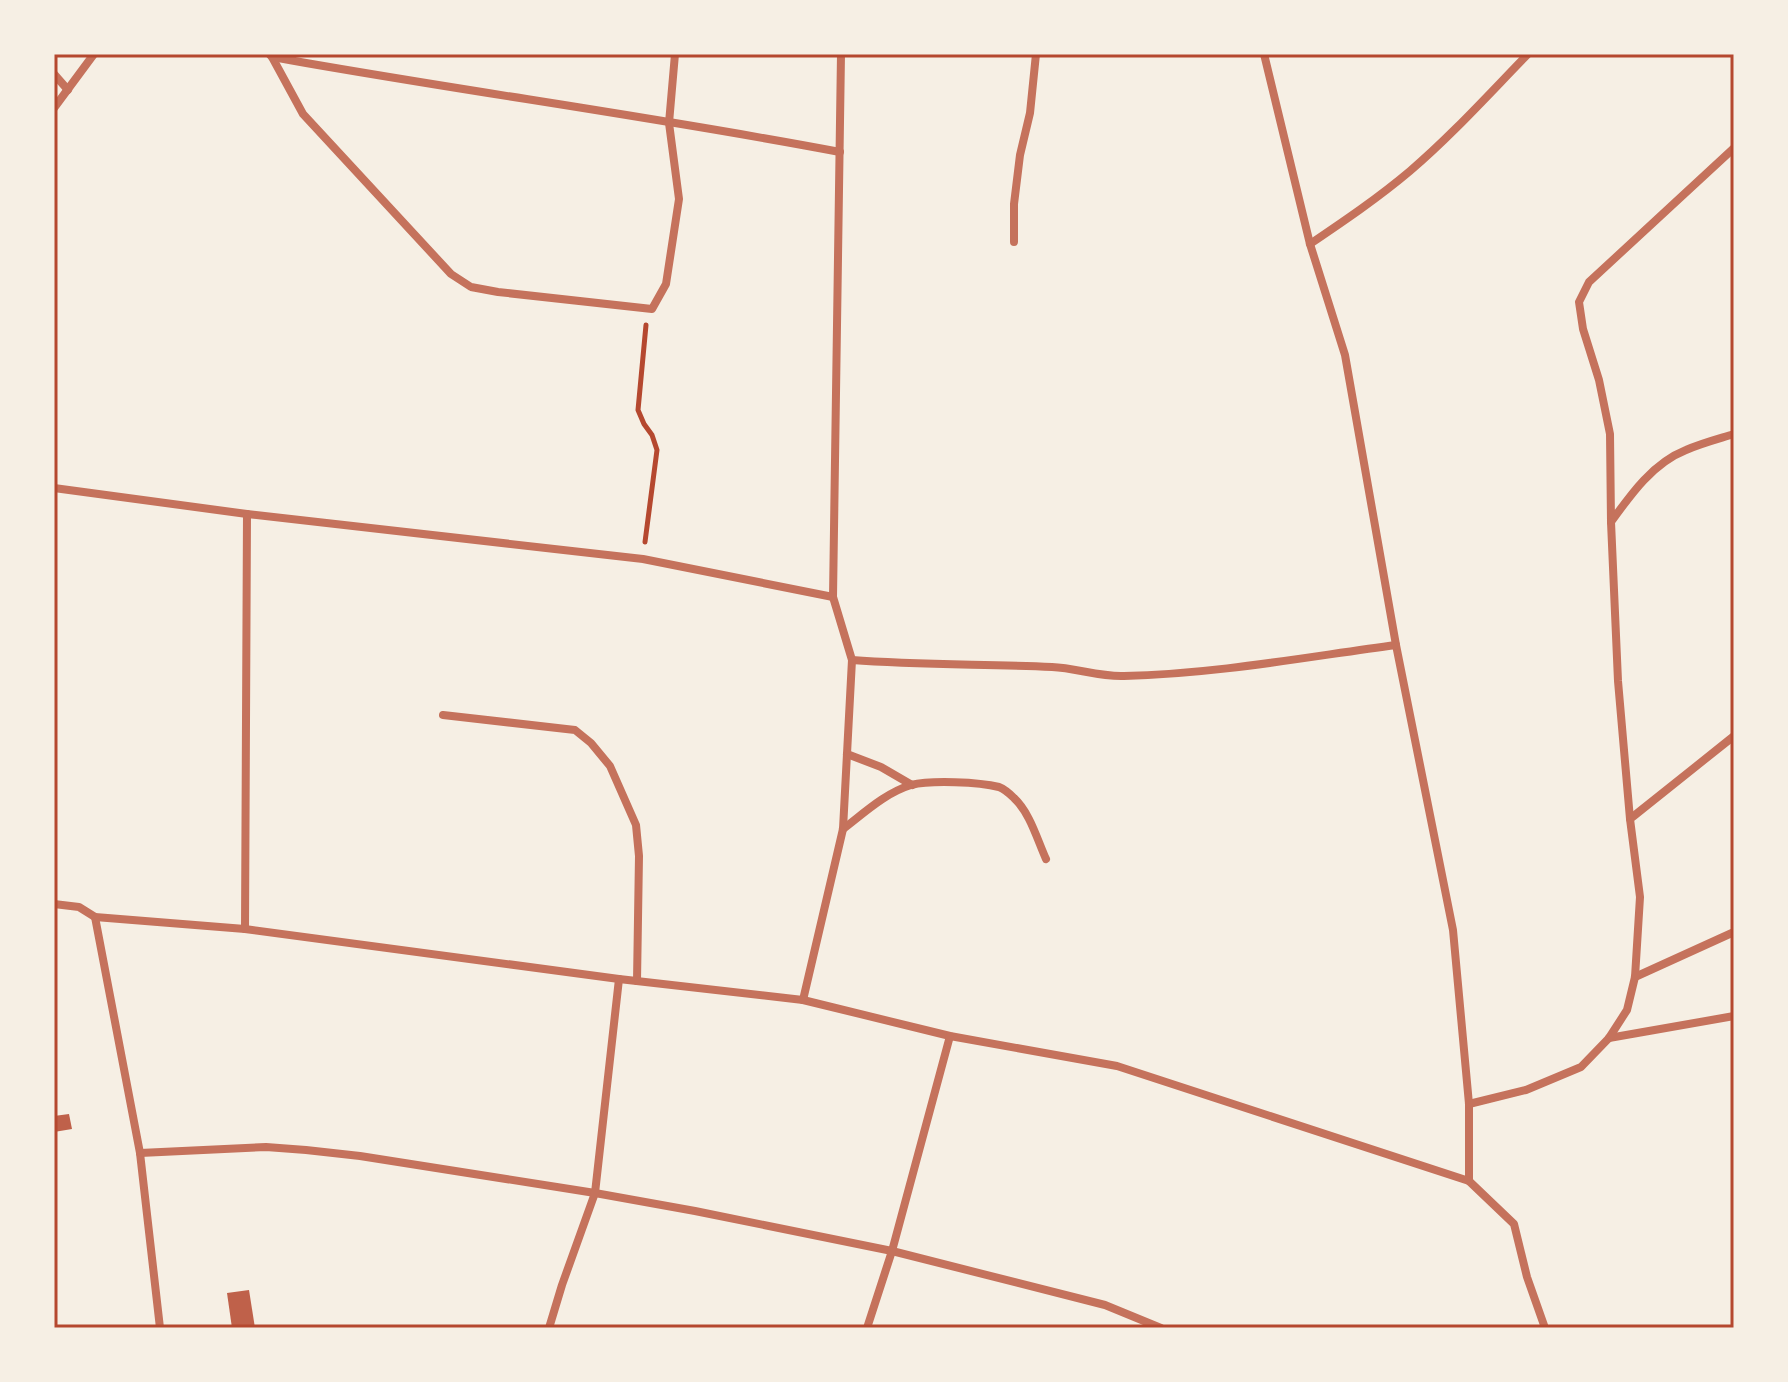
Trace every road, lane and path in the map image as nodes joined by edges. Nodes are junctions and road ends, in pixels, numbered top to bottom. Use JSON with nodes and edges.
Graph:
{"nodes":[{"id":1,"x":94,"y":54,"type":"edge"},
{"id":2,"x":675,"y":54,"type":"edge"},
{"id":3,"x":841,"y":54,"type":"edge"},
{"id":4,"x":1036,"y":54,"type":"edge"},
{"id":5,"x":1264,"y":54,"type":"edge"},
{"id":6,"x":1528,"y":54,"type":"edge"},
{"id":7,"x":271,"y":55,"type":"edge"},
{"id":8,"x":54,"y":74,"type":"edge"},
{"id":9,"x":68,"y":90,"type":"junction"},
{"id":10,"x":54,"y":108,"type":"edge"},
{"id":11,"x":669,"y":123,"type":"junction"},
{"id":12,"x":1734,"y":148,"type":"edge"},
{"id":13,"x":840,"y":152,"type":"junction"},
{"id":14,"x":1014,"y":242,"type":"dead end"},
{"id":15,"x":1310,"y":244,"type":"junction"},
{"id":16,"x":652,"y":309,"type":"junction"},
{"id":17,"x":1734,"y":434,"type":"edge"},
{"id":18,"x":54,"y":488,"type":"edge"},
{"id":19,"x":247,"y":514,"type":"junction"},
{"id":20,"x":1611,"y":522,"type":"junction"},
{"id":21,"x":643,"y":559,"type":"junction"},
{"id":22,"x":833,"y":597,"type":"junction"},
{"id":23,"x":1396,"y":645,"type":"junction"},
{"id":24,"x":852,"y":660,"type":"junction"},
{"id":25,"x":443,"y":715,"type":"dead end"},
{"id":26,"x":1734,"y":736,"type":"edge"},
{"id":27,"x":847,"y":754,"type":"junction"},
{"id":28,"x":912,"y":785,"type":"junction"},
{"id":29,"x":1630,"y":819,"type":"junction"},
{"id":30,"x":843,"y":829,"type":"junction"},
{"id":31,"x":1046,"y":859,"type":"dead end"},
{"id":32,"x":54,"y":904,"type":"edge"},
{"id":33,"x":95,"y":917,"type":"junction"},
{"id":34,"x":245,"y":929,"type":"junction"},
{"id":35,"x":1734,"y":932,"type":"edge"},
{"id":36,"x":1635,"y":977,"type":"junction"},
{"id":37,"x":619,"y":979,"type":"junction"},
{"id":38,"x":637,"y":981,"type":"junction"},
{"id":39,"x":803,"y":1000,"type":"junction"},
{"id":40,"x":1734,"y":1016,"type":"edge"},
{"id":41,"x":950,"y":1036,"type":"junction"},
{"id":42,"x":1609,"y":1038,"type":"junction"},
{"id":43,"x":1469,"y":1104,"type":"junction"},
{"id":44,"x":140,"y":1153,"type":"junction"},
{"id":45,"x":1469,"y":1181,"type":"junction"},
{"id":46,"x":595,"y":1193,"type":"junction"},
{"id":47,"x":892,"y":1251,"type":"junction"},
{"id":48,"x":160,"y":1328,"type":"edge"},
{"id":49,"x":549,"y":1328,"type":"edge"},
{"id":50,"x":867,"y":1328,"type":"edge"},
{"id":51,"x":1161,"y":1328,"type":"edge"},
{"id":52,"x":1545,"y":1328,"type":"edge"}],
"edges":[{"from":1,"to":9,"type":"street"},
{"from":2,"to":11,"type":"street"},
{"from":3,"to":13,"type":"street"},
{"from":4,"to":14,"type":"street"},
{"from":5,"to":15,"type":"street"},
{"from":6,"to":15,"type":"street"},
{"from":7,"to":11,"type":"street"},
{"from":7,"to":16,"type":"street"},
{"from":8,"to":9,"type":"street"},
{"from":9,"to":10,"type":"street"},
{"from":11,"to":13,"type":"street"},
{"from":11,"to":16,"type":"street"},
{"from":12,"to":20,"type":"street"},
{"from":13,"to":22,"type":"street"},
{"from":15,"to":23,"type":"street"},
{"from":16,"to":21,"type":"path"},
{"from":17,"to":20,"type":"street"},
{"from":18,"to":19,"type":"street"},
{"from":19,"to":21,"type":"street"},
{"from":19,"to":34,"type":"street"},
{"from":20,"to":29,"type":"street"},
{"from":21,"to":22,"type":"street"},
{"from":22,"to":24,"type":"street"},
{"from":23,"to":24,"type":"street"},
{"from":23,"to":43,"type":"street"},
{"from":24,"to":27,"type":"street"},
{"from":25,"to":38,"type":"street"},
{"from":26,"to":29,"type":"street"},
{"from":27,"to":28,"type":"street"},
{"from":27,"to":30,"type":"street"},
{"from":28,"to":30,"type":"street"},
{"from":28,"to":31,"type":"street"},
{"from":29,"to":36,"type":"street"},
{"from":30,"to":39,"type":"street"},
{"from":32,"to":33,"type":"street"},
{"from":33,"to":34,"type":"street"},
{"from":33,"to":44,"type":"street"},
{"from":34,"to":37,"type":"street"},
{"from":35,"to":36,"type":"street"},
{"from":36,"to":42,"type":"street"},
{"from":37,"to":38,"type":"street"},
{"from":37,"to":46,"type":"street"},
{"from":38,"to":39,"type":"street"},
{"from":39,"to":41,"type":"street"},
{"from":40,"to":42,"type":"street"},
{"from":41,"to":45,"type":"street"},
{"from":41,"to":47,"type":"street"},
{"from":42,"to":43,"type":"street"},
{"from":43,"to":45,"type":"street"},
{"from":44,"to":46,"type":"street"},
{"from":44,"to":48,"type":"street"},
{"from":45,"to":52,"type":"street"},
{"from":46,"to":47,"type":"street"},
{"from":46,"to":49,"type":"street"},
{"from":47,"to":50,"type":"street"},
{"from":47,"to":51,"type":"street"}]}
